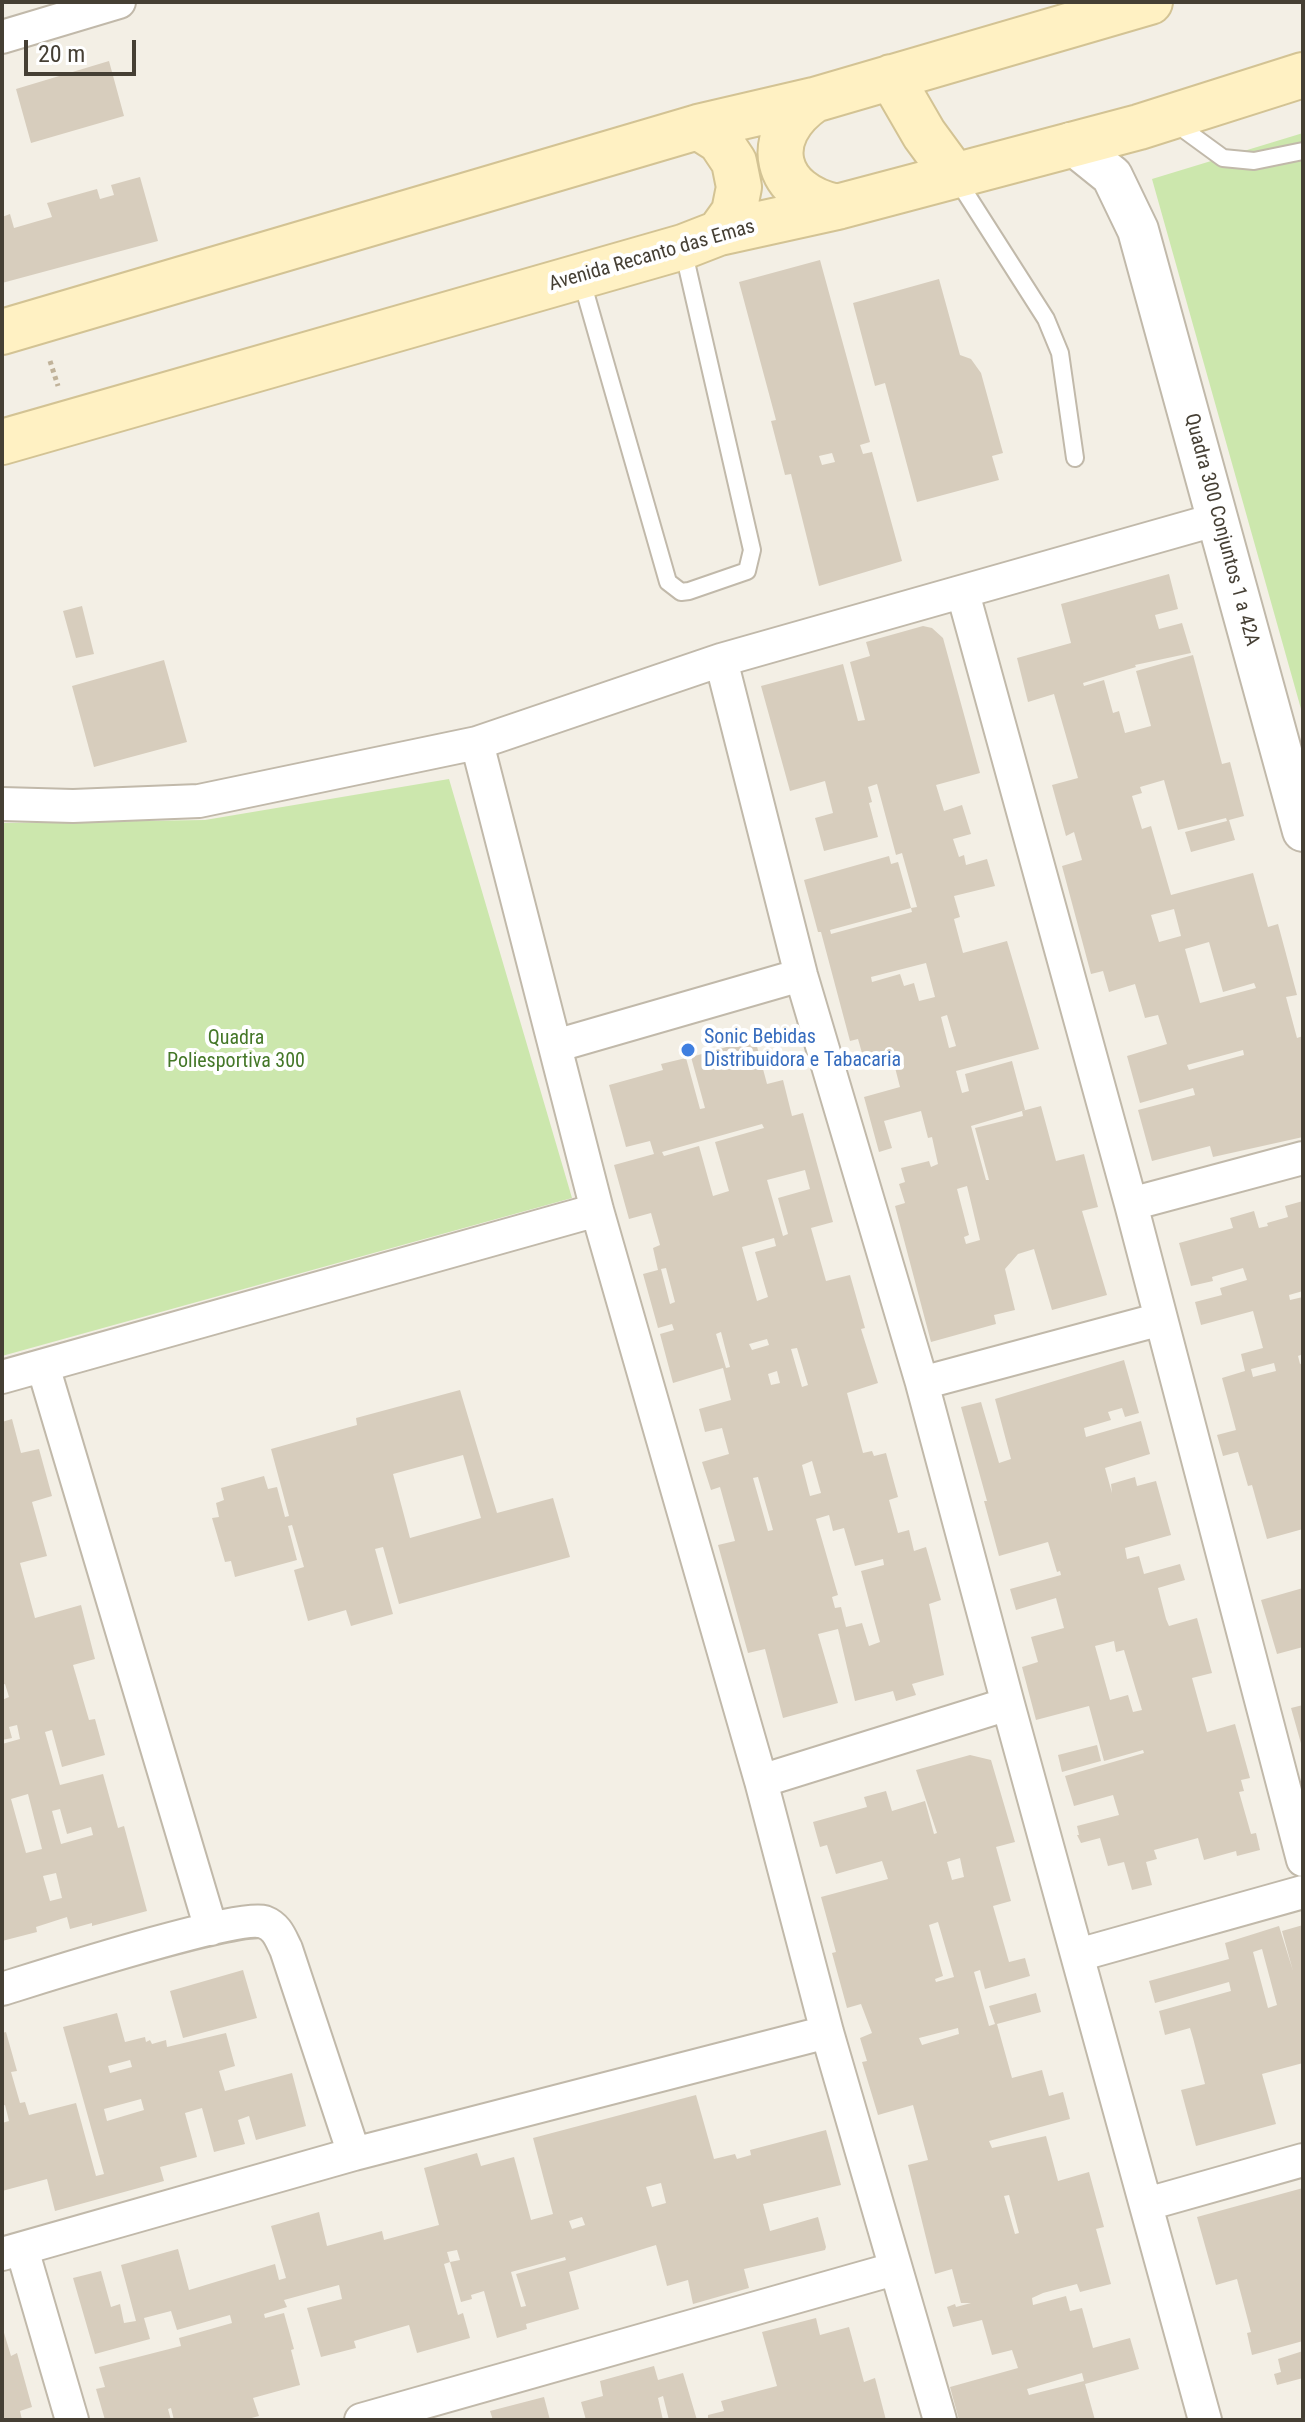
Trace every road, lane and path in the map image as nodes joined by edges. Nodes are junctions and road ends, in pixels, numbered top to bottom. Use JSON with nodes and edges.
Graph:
{"nodes":[{"id":1,"x":119,"y":2,"type":"edge"},
{"id":2,"x":1150,"y":2,"type":"edge"},
{"id":3,"x":1074,"y":13,"type":"edge"},
{"id":4,"x":2,"y":37,"type":"edge"},
{"id":5,"x":1303,"y":75,"type":"edge"},
{"id":6,"x":891,"y":77,"type":"junction"},
{"id":7,"x":814,"y":100,"type":"junction"},
{"id":8,"x":1153,"y":122,"type":"junction"},
{"id":9,"x":698,"y":127,"type":"junction"},
{"id":10,"x":1071,"y":143,"type":"junction"},
{"id":11,"x":1303,"y":151,"type":"edge"},
{"id":12,"x":954,"y":175,"type":"junction"},
{"id":13,"x":837,"y":207,"type":"junction"},
{"id":14,"x":1138,"y":230,"type":"junction"},
{"id":15,"x":701,"y":240,"type":"junction"},
{"id":16,"x":580,"y":276,"type":"junction"},
{"id":17,"x":20,"y":327,"type":"edge"},
{"id":18,"x":69,"y":423,"type":"junction"},
{"id":19,"x":2,"y":442,"type":"edge"},
{"id":20,"x":1075,"y":458,"type":"dead end"},
{"id":21,"x":1218,"y":519,"type":"junction"},
{"id":22,"x":963,"y":593,"type":"junction"},
{"id":23,"x":721,"y":660,"type":"junction"},
{"id":24,"x":477,"y":743,"type":"junction"},
{"id":25,"x":2,"y":804,"type":"edge"},
{"id":26,"x":1303,"y":831,"type":"edge"},
{"id":27,"x":801,"y":975,"type":"junction"},
{"id":28,"x":555,"y":1046,"type":"junction"},
{"id":29,"x":1303,"y":1158,"type":"edge"},
{"id":30,"x":1131,"y":1204,"type":"junction"},
{"id":31,"x":597,"y":1210,"type":"junction"},
{"id":32,"x":1161,"y":1319,"type":"junction"},
{"id":33,"x":43,"y":1366,"type":"junction"},
{"id":34,"x":2,"y":1377,"type":"edge"},
{"id":35,"x":922,"y":1383,"type":"junction"},
{"id":36,"x":1008,"y":1704,"type":"junction"},
{"id":37,"x":761,"y":1781,"type":"junction"},
{"id":38,"x":1303,"y":1860,"type":"edge"},
{"id":39,"x":1303,"y":1892,"type":"edge"},
{"id":40,"x":211,"y":1929,"type":"junction"},
{"id":41,"x":1078,"y":1955,"type":"junction"},
{"id":42,"x":2,"y":1989,"type":"edge"},
{"id":43,"x":827,"y":2032,"type":"junction"},
{"id":44,"x":354,"y":2154,"type":"junction"},
{"id":45,"x":1303,"y":2160,"type":"edge"},
{"id":46,"x":1147,"y":2204,"type":"junction"},
{"id":47,"x":12,"y":2252,"type":"edge"},
{"id":48,"x":894,"y":2269,"type":"junction"},
{"id":49,"x":72,"y":2420,"type":"edge"},
{"id":50,"x":361,"y":2420,"type":"edge"},
{"id":51,"x":940,"y":2420,"type":"edge"},
{"id":52,"x":1205,"y":2420,"type":"edge"}],
"edges":[{"from":1,"to":4,"type":"street"},
{"from":2,"to":3,"type":"main road"},
{"from":3,"to":6,"type":"main road"},
{"from":5,"to":8,"type":"main road","name":"Avenida Recanto das Emas"},
{"from":6,"to":7,"type":"main road"},
{"from":6,"to":12,"type":"main road"},
{"from":7,"to":9,"type":"main road"},
{"from":7,"to":13,"type":"main road"},
{"from":8,"to":10,"type":"main road","name":"Avenida Recanto das Emas"},
{"from":8,"to":11,"type":"lane"},
{"from":8,"to":14,"type":"street","name":"Quadra 300 Conjuntos 1 a 42A"},
{"from":9,"to":15,"type":"main road"},
{"from":9,"to":17,"type":"main road"},
{"from":10,"to":12,"type":"main road","name":"Avenida Recanto das Emas"},
{"from":10,"to":14,"type":"street","name":"Quadra 300 Conjuntos 1 a 42A"},
{"from":12,"to":13,"type":"main road","name":"Avenida Recanto das Emas"},
{"from":12,"to":20,"type":"lane"},
{"from":13,"to":15,"type":"main road","name":"Avenida Recanto das Emas"},
{"from":14,"to":21,"type":"street","name":"Quadra 300 Conjuntos 1 a 42A"},
{"from":15,"to":16,"type":"main road","name":"Avenida Recanto das Emas"},
{"from":15,"to":16,"type":"lane"},
{"from":16,"to":18,"type":"main road","name":"Avenida Recanto das Emas"},
{"from":17,"to":18,"type":"path"},
{"from":18,"to":19,"type":"main road","name":"Avenida Recanto das Emas"},
{"from":21,"to":22,"type":"street"},
{"from":21,"to":26,"type":"street","name":"Quadra 300 Conjuntos 1 a 42A"},
{"from":22,"to":23,"type":"street"},
{"from":22,"to":30,"type":"street"},
{"from":23,"to":24,"type":"street"},
{"from":23,"to":27,"type":"street"},
{"from":24,"to":25,"type":"street"},
{"from":24,"to":28,"type":"street"},
{"from":27,"to":28,"type":"street"},
{"from":27,"to":35,"type":"street"},
{"from":28,"to":31,"type":"street"},
{"from":29,"to":30,"type":"street"},
{"from":30,"to":32,"type":"street"},
{"from":31,"to":33,"type":"street"},
{"from":31,"to":37,"type":"street"},
{"from":32,"to":35,"type":"street"},
{"from":32,"to":38,"type":"street"},
{"from":33,"to":34,"type":"street"},
{"from":33,"to":40,"type":"street"},
{"from":35,"to":36,"type":"street"},
{"from":36,"to":37,"type":"street"},
{"from":36,"to":41,"type":"street"},
{"from":37,"to":43,"type":"street"},
{"from":39,"to":41,"type":"street"},
{"from":40,"to":42,"type":"street"},
{"from":40,"to":44,"type":"street"},
{"from":41,"to":46,"type":"street"},
{"from":43,"to":44,"type":"street"},
{"from":43,"to":48,"type":"street"},
{"from":44,"to":47,"type":"street"},
{"from":45,"to":46,"type":"street"},
{"from":46,"to":52,"type":"street"},
{"from":47,"to":49,"type":"street"},
{"from":48,"to":50,"type":"street"},
{"from":48,"to":51,"type":"street"}]}
